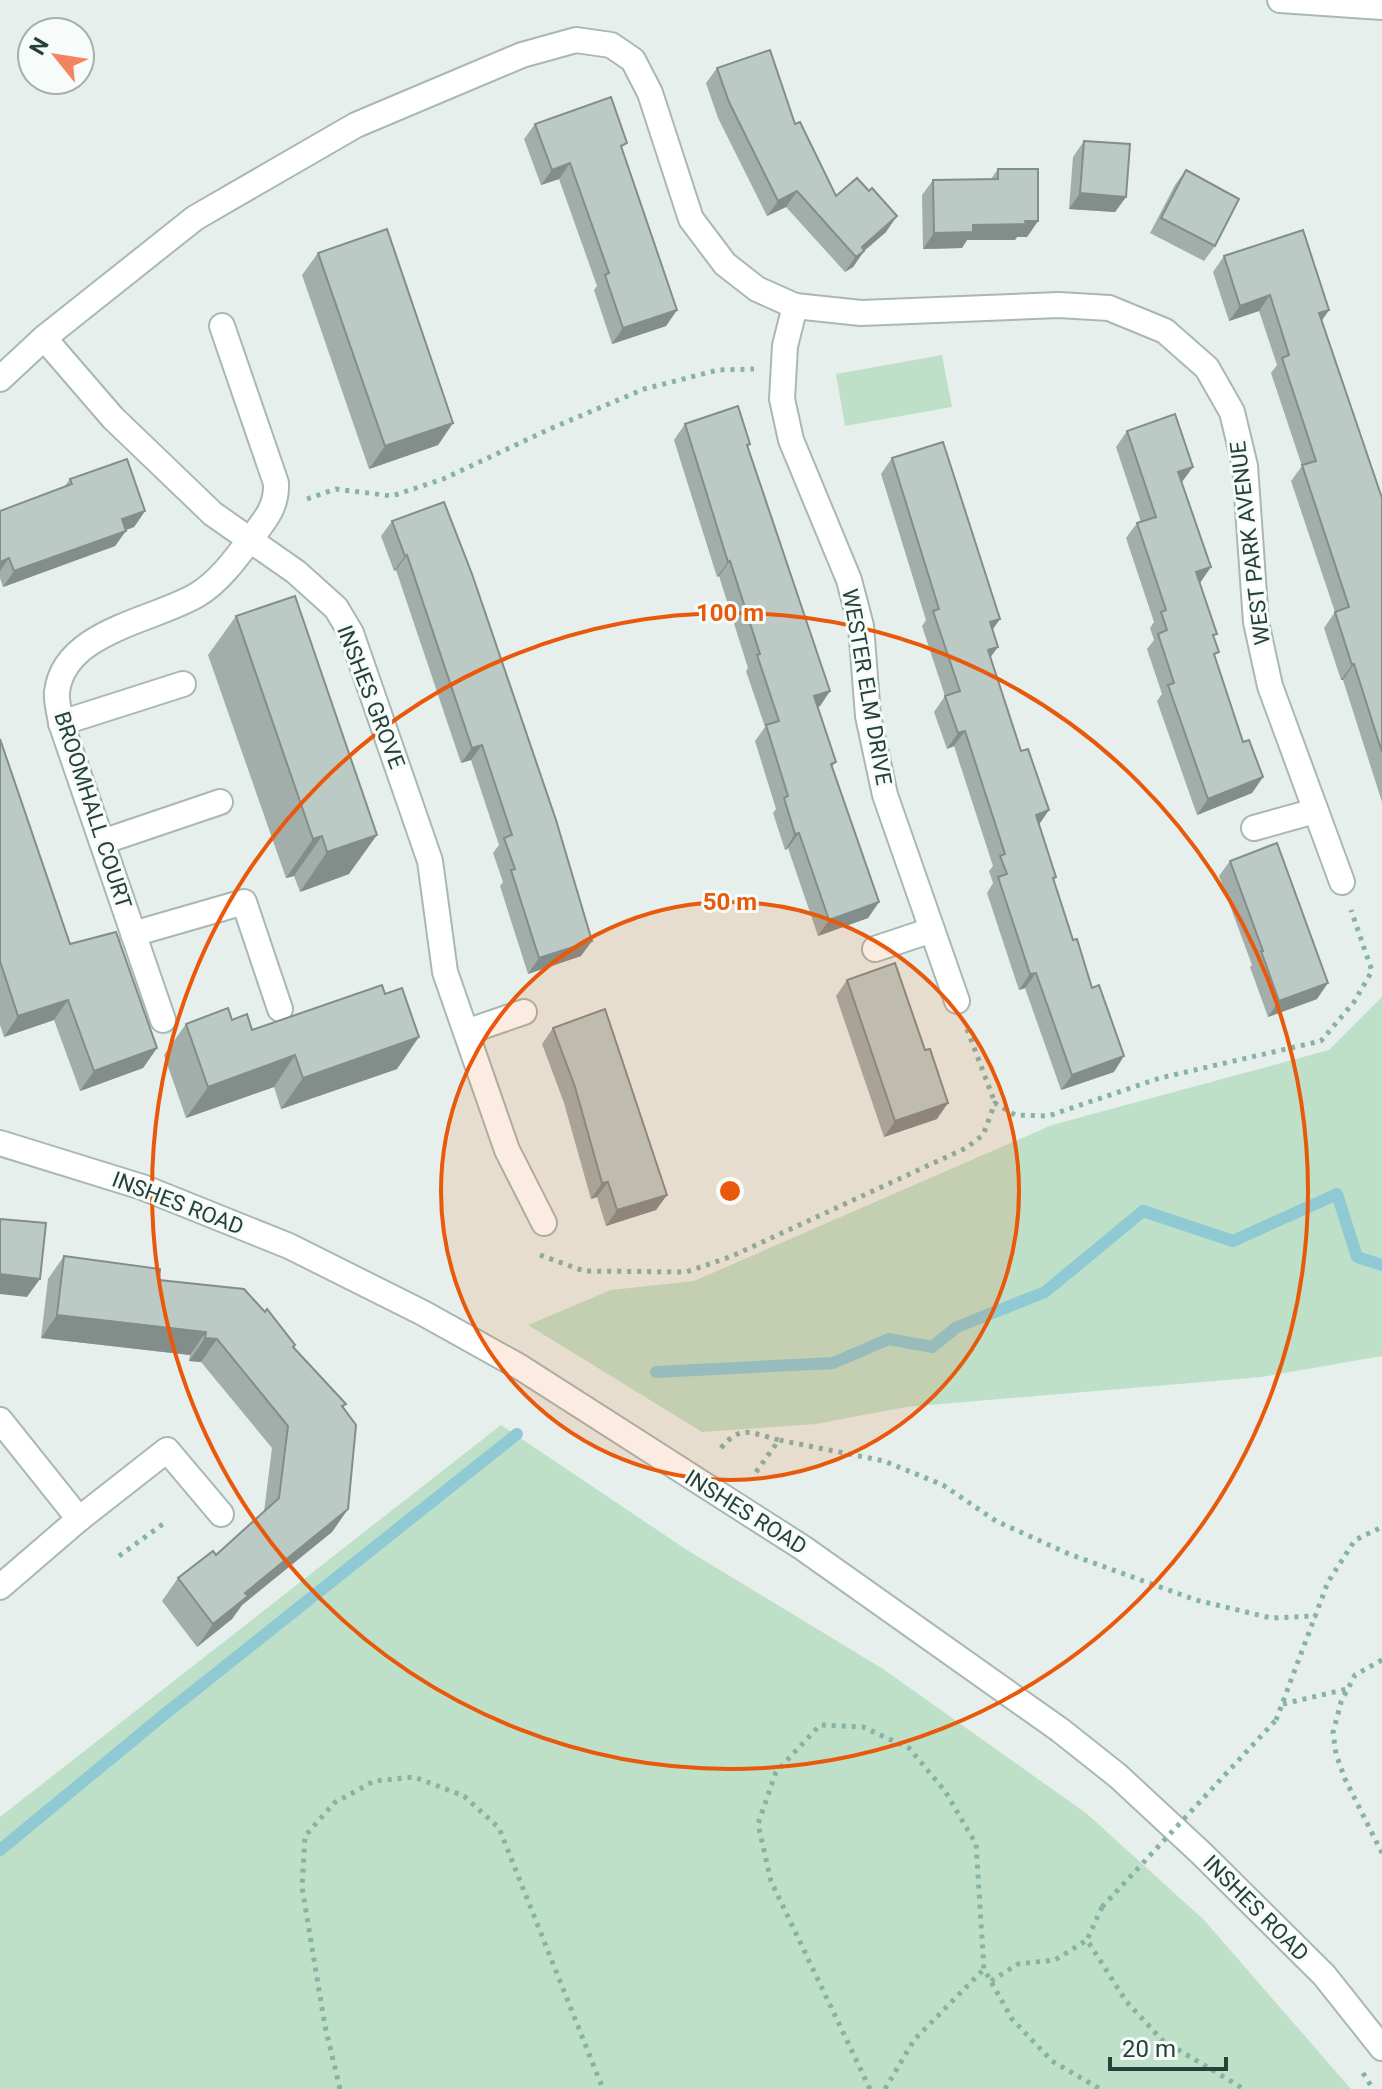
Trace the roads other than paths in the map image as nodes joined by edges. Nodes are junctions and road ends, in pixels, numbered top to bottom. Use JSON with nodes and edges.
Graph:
{"nodes":[{"id":1,"x":1280,"y":0,"type":"edge"},
{"id":2,"x":1382,"y":7,"type":"edge"},
{"id":3,"x":795,"y":306,"type":"junction"},
{"id":4,"x":222,"y":326,"type":"dead end"},
{"id":5,"x":44,"y":338,"type":"junction"},
{"id":6,"x":0,"y":379,"type":"edge"},
{"id":7,"x":250,"y":540,"type":"junction"},
{"id":8,"x":183,"y":684,"type":"dead end"},
{"id":9,"x":61,"y":723,"type":"junction"},
{"id":10,"x":220,"y":802,"type":"dead end"},
{"id":11,"x":1315,"y":811,"type":"junction"},
{"id":12,"x":1254,"y":828,"type":"dead end"},
{"id":13,"x":102,"y":842,"type":"junction"},
{"id":14,"x":1342,"y":882,"type":"road end"},
{"id":15,"x":932,"y":930,"type":"junction"},
{"id":16,"x":133,"y":934,"type":"junction"},
{"id":17,"x":875,"y":949,"type":"dead end"},
{"id":18,"x":957,"y":1001,"type":"road end"},
{"id":19,"x":280,"y":1009,"type":"dead end"},
{"id":20,"x":524,"y":1012,"type":"dead end"},
{"id":21,"x":163,"y":1020,"type":"dead end"},
{"id":22,"x":466,"y":1032,"type":"junction"},
{"id":23,"x":0,"y":1143,"type":"edge"},
{"id":24,"x":544,"y":1223,"type":"dead end"},
{"id":25,"x":0,"y":1420,"type":"edge"},
{"id":26,"x":221,"y":1514,"type":"dead end"},
{"id":27,"x":79,"y":1519,"type":"junction"},
{"id":28,"x":0,"y":1587,"type":"edge"},
{"id":29,"x":1382,"y":2048,"type":"edge"}],
"edges":[{"from":1,"to":2,"type":"street"},
{"from":3,"to":5,"type":"street","name":"WEST PARK AVENUE"},
{"from":3,"to":11,"type":"street","name":"WEST PARK AVENUE"},
{"from":3,"to":15,"type":"street","name":"WESTER ELM DRIVE"},
{"from":4,"to":7,"type":"street","name":"BROOMHALL COURT"},
{"from":5,"to":6,"type":"street","name":"WEST PARK AVENUE"},
{"from":5,"to":7,"type":"street","name":"INSHES GROVE"},
{"from":7,"to":9,"type":"street","name":"BROOMHALL COURT"},
{"from":7,"to":22,"type":"street","name":"INSHES GROVE"},
{"from":8,"to":9,"type":"street"},
{"from":9,"to":13,"type":"street","name":"BROOMHALL COURT"},
{"from":10,"to":13,"type":"street"},
{"from":11,"to":12,"type":"street"},
{"from":11,"to":14,"type":"street","name":"WEST PARK AVENUE"},
{"from":13,"to":16,"type":"street","name":"BROOMHALL COURT"},
{"from":15,"to":17,"type":"street"},
{"from":15,"to":18,"type":"street","name":"WESTER ELM DRIVE"},
{"from":16,"to":19,"type":"street","name":"BROOMHALL COURT"},
{"from":16,"to":21,"type":"street","name":"BROOMHALL COURT"},
{"from":20,"to":22,"type":"street"},
{"from":22,"to":24,"type":"street","name":"INSHES GROVE"},
{"from":23,"to":29,"type":"street","name":"INSHES ROAD"},
{"from":25,"to":27,"type":"street"},
{"from":26,"to":27,"type":"street"},
{"from":27,"to":28,"type":"street"}]}
